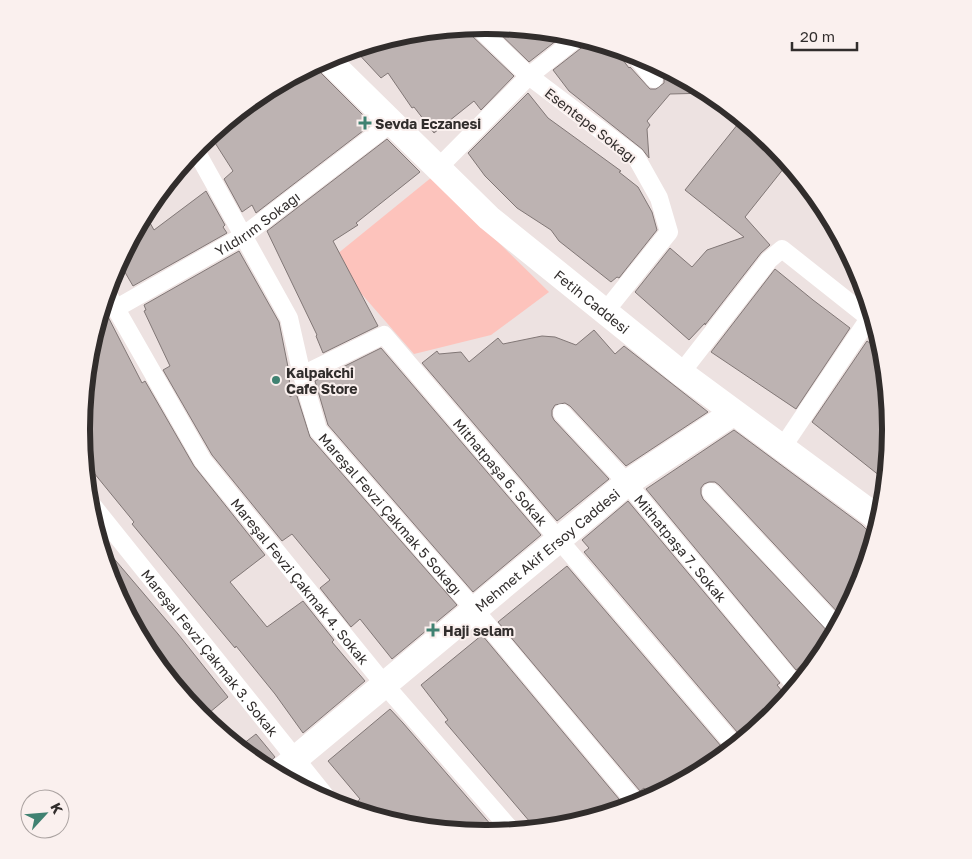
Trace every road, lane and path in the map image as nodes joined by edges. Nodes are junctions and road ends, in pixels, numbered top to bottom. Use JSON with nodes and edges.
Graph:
{"nodes":[{"id":1,"x":485,"y":34,"type":"edge"},
{"id":2,"x":571,"y":43,"type":"edge"},
{"id":3,"x":333,"y":65,"type":"edge"},
{"id":4,"x":645,"y":68,"type":"edge"},
{"id":5,"x":529,"y":76,"type":"junction"},
{"id":6,"x":654,"y":79,"type":"dead end"},
{"id":7,"x":391,"y":123,"type":"junction"},
{"id":8,"x":199,"y":157,"type":"edge"},
{"id":9,"x":438,"y":168,"type":"junction"},
{"id":10,"x":244,"y":236,"type":"junction"},
{"id":11,"x":111,"y":301,"type":"edge"},
{"id":12,"x":116,"y":309,"type":"junction"},
{"id":13,"x":604,"y":312,"type":"junction"},
{"id":14,"x":864,"y":313,"type":"edge"},
{"id":15,"x":867,"y":324,"type":"edge"},
{"id":16,"x":680,"y":373,"type":"junction"},
{"id":17,"x":302,"y":375,"type":"junction"},
{"id":18,"x":562,"y":413,"type":"dead end"},
{"id":19,"x":733,"y":413,"type":"junction"},
{"id":20,"x":782,"y":448,"type":"junction"},
{"id":21,"x":627,"y":483,"type":"junction"},
{"id":22,"x":711,"y":492,"type":"dead end"},
{"id":23,"x":874,"y":508,"type":"edge"},
{"id":24,"x":101,"y":518,"type":"edge"},
{"id":25,"x":558,"y":540,"type":"junction"},
{"id":26,"x":474,"y":610,"type":"junction"},
{"id":27,"x":832,"y":622,"type":"edge"},
{"id":28,"x":792,"y":681,"type":"edge"},
{"id":29,"x":384,"y":684,"type":"junction"},
{"id":30,"x":730,"y":740,"type":"edge"},
{"id":31,"x":285,"y":766,"type":"edge"},
{"id":32,"x":301,"y":779,"type":"edge"},
{"id":33,"x":631,"y":797,"type":"edge"},
{"id":34,"x":506,"y":824,"type":"edge"}],
"edges":[{"from":1,"to":5,"type":"street","name":"Esentepe Sokağı"},
{"from":2,"to":5,"type":"street"},
{"from":3,"to":7,"type":"street","name":"Fetih Caddesi"},
{"from":4,"to":6,"type":"street"},
{"from":5,"to":9,"type":"street"},
{"from":5,"to":13,"type":"street","name":"Esentepe Sokağı"},
{"from":7,"to":9,"type":"street","name":"Fetih Caddesi"},
{"from":7,"to":10,"type":"street","name":"Yıldırım Sokağı"},
{"from":8,"to":10,"type":"street","name":"Mareşal Fevzi Çakmak 5 Sokağı"},
{"from":9,"to":13,"type":"street","name":"Fetih Caddesi"},
{"from":10,"to":12,"type":"street","name":"Yıldırım Sokağı"},
{"from":10,"to":17,"type":"street","name":"Mareşal Fevzi Çakmak 5 Sokağı"},
{"from":11,"to":12,"type":"street","name":"Mareşal Fevzi Çakmak 4. Sokak"},
{"from":12,"to":29,"type":"street","name":"Mareşal Fevzi Çakmak 4. Sokak"},
{"from":13,"to":16,"type":"street","name":"Fetih Caddesi"},
{"from":14,"to":16,"type":"street"},
{"from":15,"to":20,"type":"street"},
{"from":16,"to":19,"type":"street","name":"Fetih Caddesi"},
{"from":17,"to":25,"type":"street","name":"Mithatpaşa 6. Sokak"},
{"from":17,"to":26,"type":"street","name":"Mareşal Fevzi Çakmak 5 Sokağı"},
{"from":18,"to":21,"type":"street","name":"Mithatpaşa 7. Sokak"},
{"from":19,"to":20,"type":"street","name":"Fetih Caddesi"},
{"from":19,"to":21,"type":"street","name":"Mehmet Akif Ersoy Caddesi"},
{"from":20,"to":23,"type":"street","name":"Fetih Caddesi"},
{"from":21,"to":25,"type":"street","name":"Mehmet Akif Ersoy Caddesi"},
{"from":21,"to":28,"type":"street","name":"Mithatpaşa 7. Sokak"},
{"from":22,"to":27,"type":"street"},
{"from":24,"to":31,"type":"street","name":"Mareşal Fevzi Çakmak 3. Sokak"},
{"from":25,"to":26,"type":"street","name":"Mehmet Akif Ersoy Caddesi"},
{"from":25,"to":30,"type":"street","name":"Mithatpaşa 6. Sokak"},
{"from":26,"to":29,"type":"street","name":"Mehmet Akif Ersoy Caddesi"},
{"from":26,"to":33,"type":"street","name":"Mareşal Fevzi Çakmak 5 Sokağı"},
{"from":29,"to":31,"type":"street","name":"Mehmet Akif Ersoy Caddesi"},
{"from":29,"to":34,"type":"street","name":"Mareşal Fevzi Çakmak 4. Sokak"},
{"from":31,"to":32,"type":"street","name":"Mareşal Fevzi Çakmak 3. Sokak"}]}
